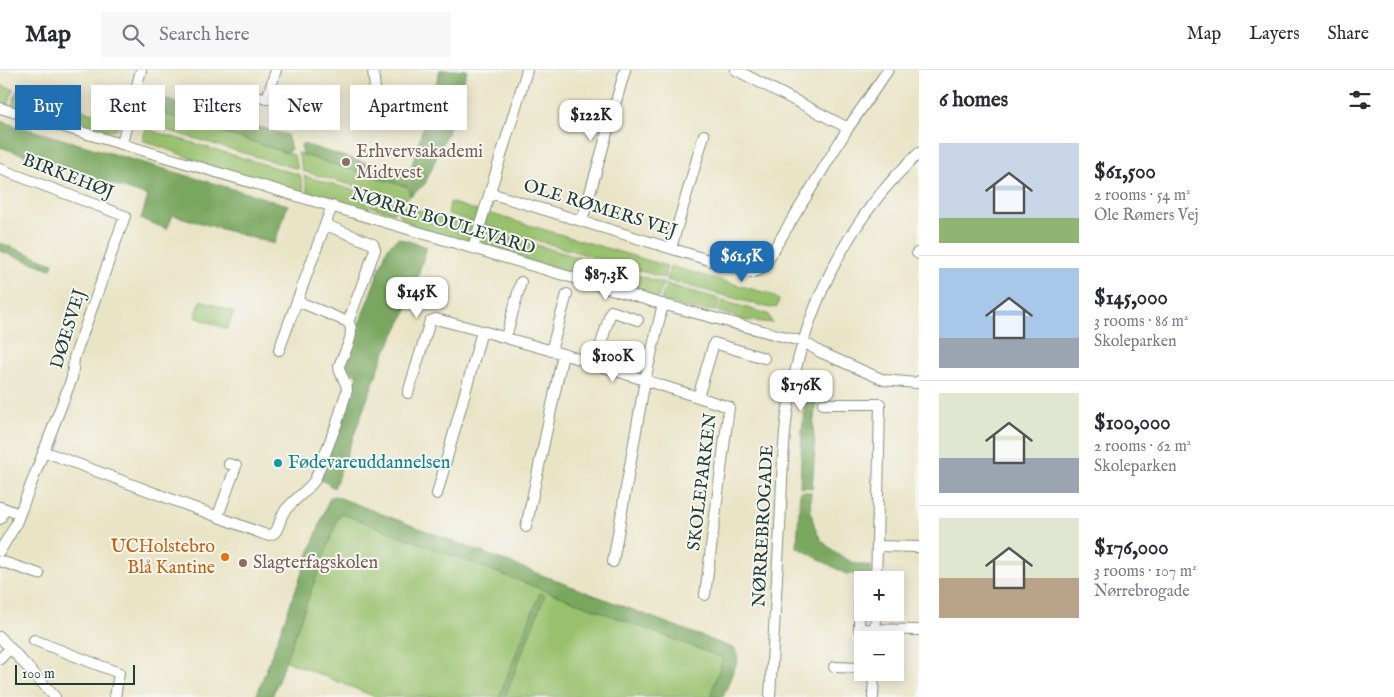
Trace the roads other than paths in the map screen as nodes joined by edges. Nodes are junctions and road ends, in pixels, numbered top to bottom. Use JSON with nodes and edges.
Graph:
{"nodes":[{"id":1,"x":141,"y":70,"type":"edge"},
{"id":2,"x":276,"y":70,"type":"edge"},
{"id":3,"x":373,"y":70,"type":"edge"},
{"id":4,"x":527,"y":70,"type":"edge"},
{"id":5,"x":625,"y":70,"type":"edge"},
{"id":6,"x":736,"y":70,"type":"edge"},
{"id":7,"x":888,"y":70,"type":"edge"},
{"id":8,"x":375,"y":85,"type":"edge"},
{"id":9,"x":259,"y":97,"type":"edge"},
{"id":10,"x":0,"y":108,"type":"edge"},
{"id":11,"x":848,"y":128,"type":"junction"},
{"id":12,"x":704,"y":135,"type":"dead end"},
{"id":13,"x":122,"y":143,"type":"junction"},
{"id":14,"x":919,"y":153,"type":"edge"},
{"id":15,"x":0,"y":169,"type":"edge"},
{"id":16,"x":490,"y":193,"type":"junction"},
{"id":17,"x":332,"y":206,"type":"junction"},
{"id":18,"x":125,"y":216,"type":"joint"},
{"id":19,"x":582,"y":221,"type":"junction"},
{"id":20,"x":326,"y":225,"type":"junction"},
{"id":21,"x":473,"y":248,"type":"junction"},
{"id":22,"x":672,"y":248,"type":"junction"},
{"id":23,"x":521,"y":282,"type":"dead end"},
{"id":24,"x":567,"y":294,"type":"dead end"},
{"id":25,"x":297,"y":301,"type":"junction"},
{"id":26,"x":662,"y":304,"type":"junction"},
{"id":27,"x":638,"y":320,"type":"dead end"},
{"id":28,"x":348,"y":322,"type":"junction"},
{"id":29,"x":482,"y":331,"type":"junction"},
{"id":30,"x":506,"y":337,"type":"junction"},
{"id":31,"x":804,"y":342,"type":"junction"},
{"id":32,"x":279,"y":350,"type":"dead end"},
{"id":33,"x":551,"y":351,"type":"junction"},
{"id":34,"x":563,"y":354,"type":"junction"},
{"id":35,"x":764,"y":358,"type":"dead end"},
{"id":36,"x":594,"y":364,"type":"junction"},
{"id":37,"x":645,"y":380,"type":"junction"},
{"id":38,"x":919,"y":381,"type":"edge"},
{"id":39,"x":408,"y":393,"type":"dead end"},
{"id":40,"x":698,"y":397,"type":"junction"},
{"id":41,"x":823,"y":404,"type":"dead end"},
{"id":42,"x":43,"y":451,"type":"junction"},
{"id":43,"x":230,"y":464,"type":"dead end"},
{"id":44,"x":437,"y":494,"type":"dead end"},
{"id":45,"x":2,"y":512,"type":"edge"},
{"id":46,"x":19,"y":514,"type":"junction"},
{"id":47,"x":218,"y":516,"type":"junction"},
{"id":48,"x":526,"y":527,"type":"dead end"},
{"id":49,"x":877,"y":546,"type":"junction"},
{"id":50,"x":919,"y":547,"type":"edge"},
{"id":51,"x":0,"y":551,"type":"edge"},
{"id":52,"x":0,"y":561,"type":"edge"},
{"id":53,"x":613,"y":562,"type":"dead end"},
{"id":54,"x":876,"y":571,"type":"edge"},
{"id":55,"x":39,"y":574,"type":"dead end"},
{"id":56,"x":705,"y":595,"type":"dead end"},
{"id":57,"x":859,"y":621,"type":"edge"},
{"id":58,"x":919,"y":630,"type":"edge"},
{"id":59,"x":864,"y":631,"type":"edge"},
{"id":60,"x":904,"y":632,"type":"edge"},
{"id":61,"x":0,"y":638,"type":"edge"},
{"id":62,"x":34,"y":640,"type":"dead end"},
{"id":63,"x":10,"y":648,"type":"junction"},
{"id":64,"x":0,"y":659,"type":"edge"},
{"id":65,"x":834,"y":667,"type":"dead end"},
{"id":66,"x":854,"y":668,"type":"edge"},
{"id":67,"x":874,"y":681,"type":"edge"},
{"id":68,"x":55,"y":697,"type":"edge"},
{"id":69,"x":115,"y":697,"type":"edge"},
{"id":70,"x":770,"y":697,"type":"edge"},
{"id":71,"x":873,"y":697,"type":"edge"}],
"edges":[{"from":1,"to":13,"type":"street"},
{"from":2,"to":9,"type":"street"},
{"from":3,"to":8,"type":"street"},
{"from":4,"to":16,"type":"street"},
{"from":5,"to":19,"type":"street"},
{"from":6,"to":11,"type":"street"},
{"from":7,"to":11,"type":"street","name":"OLE RØMERS VEJ"},
{"from":10,"to":13,"type":"street","name":"NØRRE BOULEVARD"},
{"from":11,"to":22,"type":"street","name":"OLE RØMERS VEJ"},
{"from":12,"to":22,"type":"street"},
{"from":13,"to":17,"type":"street","name":"NØRRE BOULEVARD"},
{"from":14,"to":31,"type":"street","name":"NØRREBROGADE"},
{"from":15,"to":18,"type":"street","name":"BIRKEHØJ"},
{"from":16,"to":19,"type":"street","name":"OLE RØMERS VEJ"},
{"from":16,"to":21,"type":"street"},
{"from":17,"to":20,"type":"street","name":"NØRRE BOULEVARD"},
{"from":17,"to":21,"type":"street","name":"NØRRE BOULEVARD"},
{"from":18,"to":42,"type":"street","name":"DØESVEJ"},
{"from":19,"to":22,"type":"street","name":"OLE RØMERS VEJ"},
{"from":20,"to":25,"type":"street","name":"NØRRE BOULEVARD"},
{"from":20,"to":28,"type":"street"},
{"from":21,"to":26,"type":"street","name":"NØRRE BOULEVARD"},
{"from":23,"to":30,"type":"street"},
{"from":24,"to":33,"type":"street"},
{"from":25,"to":28,"type":"street"},
{"from":25,"to":32,"type":"street","name":"NØRRE BOULEVARD"},
{"from":26,"to":31,"type":"street","name":"NØRRE BOULEVARD"},
{"from":26,"to":37,"type":"street"},
{"from":27,"to":36,"type":"street"},
{"from":28,"to":47,"type":"street"},
{"from":29,"to":30,"type":"street","name":"SKOLEPARKEN"},
{"from":29,"to":39,"type":"street","name":"SKOLEPARKEN"},
{"from":29,"to":44,"type":"street"},
{"from":30,"to":33,"type":"street","name":"SKOLEPARKEN"},
{"from":31,"to":38,"type":"street","name":"NØRRE BOULEVARD"},
{"from":31,"to":70,"type":"street","name":"NØRREBROGADE"},
{"from":33,"to":34,"type":"street","name":"SKOLEPARKEN"},
{"from":34,"to":36,"type":"street","name":"SKOLEPARKEN"},
{"from":34,"to":48,"type":"street"},
{"from":35,"to":40,"type":"street","name":"SKOLEPARKEN"},
{"from":36,"to":37,"type":"street","name":"SKOLEPARKEN"},
{"from":37,"to":40,"type":"street","name":"SKOLEPARKEN"},
{"from":37,"to":53,"type":"street"},
{"from":40,"to":56,"type":"street","name":"SKOLEPARKEN"},
{"from":41,"to":49,"type":"street"},
{"from":42,"to":46,"type":"street","name":"DØESVEJ"},
{"from":42,"to":47,"type":"street"},
{"from":43,"to":47,"type":"street"},
{"from":45,"to":46,"type":"street"},
{"from":46,"to":51,"type":"street","name":"DØESVEJ"},
{"from":49,"to":50,"type":"street"},
{"from":49,"to":54,"type":"street"},
{"from":52,"to":55,"type":"street"},
{"from":57,"to":59,"type":"street"},
{"from":58,"to":60,"type":"street"},
{"from":61,"to":63,"type":"street"},
{"from":62,"to":69,"type":"street"},
{"from":63,"to":64,"type":"street"},
{"from":63,"to":68,"type":"street"},
{"from":65,"to":66,"type":"street"},
{"from":67,"to":71,"type":"street"}]}
